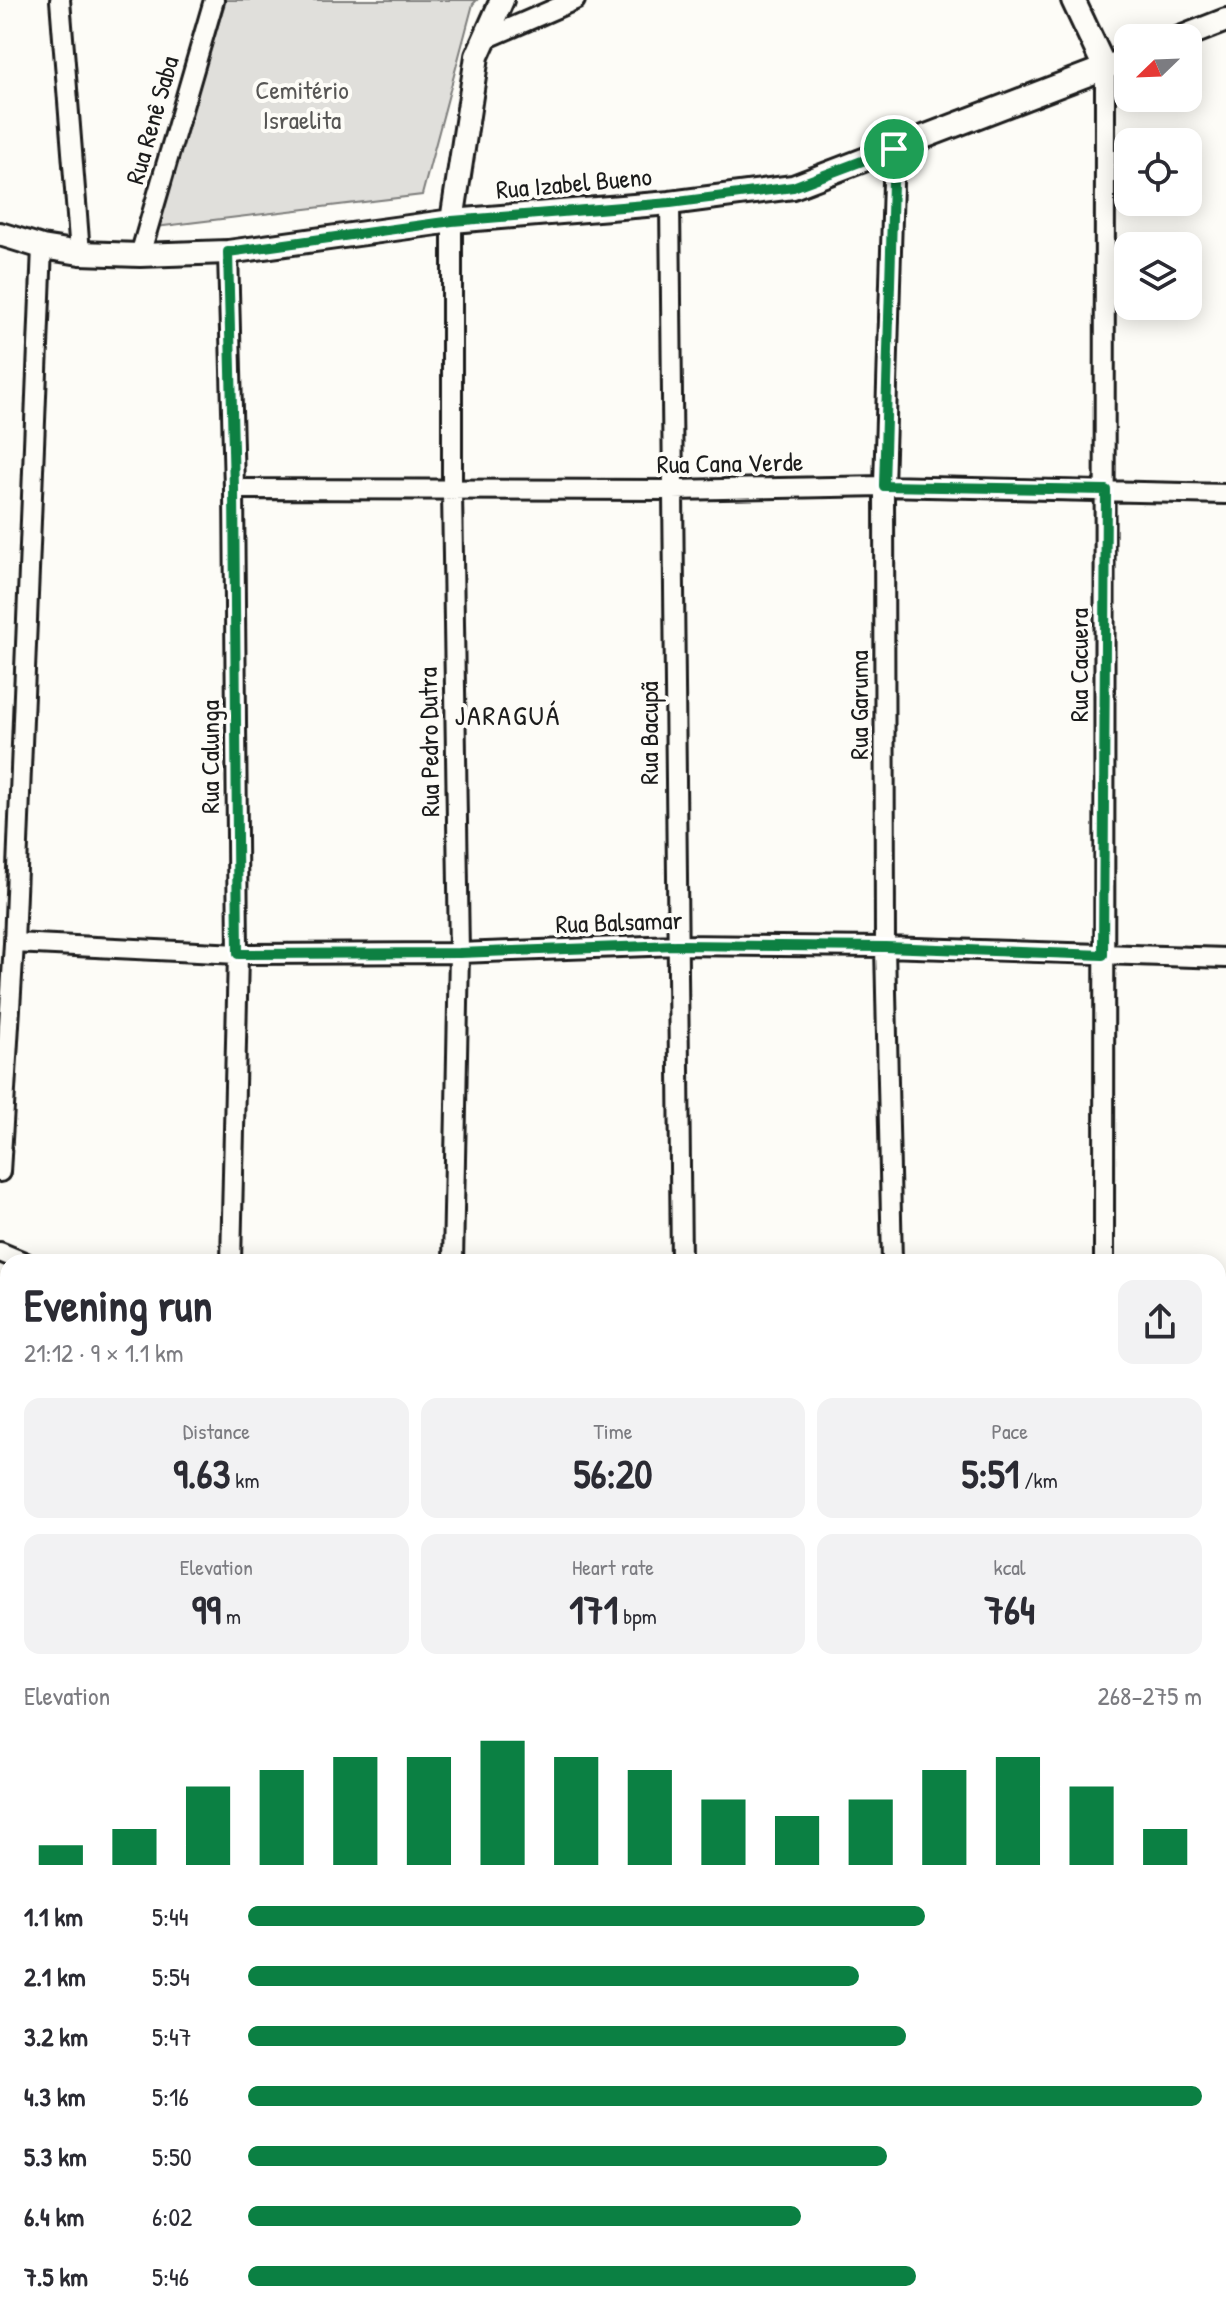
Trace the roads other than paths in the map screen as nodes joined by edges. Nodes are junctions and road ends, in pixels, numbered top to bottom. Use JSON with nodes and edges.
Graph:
{"nodes":[{"id":1,"x":60,"y":0,"type":"edge"},
{"id":2,"x":214,"y":0,"type":"edge"},
{"id":3,"x":502,"y":0,"type":"edge"},
{"id":4,"x":575,"y":0,"type":"edge"},
{"id":5,"x":1073,"y":0,"type":"edge"},
{"id":6,"x":1226,"y":20,"type":"edge"},
{"id":7,"x":1202,"y":29,"type":"edge"},
{"id":8,"x":483,"y":40,"type":"junction"},
{"id":9,"x":1114,"y":64,"type":"edge"},
{"id":10,"x":1105,"y":68,"type":"junction"},
{"id":11,"x":894,"y":149,"type":"junction"},
{"id":12,"x":670,"y":203,"type":"junction"},
{"id":13,"x":452,"y":221,"type":"junction"},
{"id":14,"x":1,"y":233,"type":"edge"},
{"id":15,"x":42,"y":247,"type":"junction"},
{"id":16,"x":228,"y":252,"type":"junction"},
{"id":17,"x":80,"y":253,"type":"junction"},
{"id":18,"x":140,"y":255,"type":"junction"},
{"id":19,"x":884,"y":486,"type":"junction"},
{"id":20,"x":234,"y":489,"type":"junction"},
{"id":21,"x":673,"y":490,"type":"junction"},
{"id":22,"x":1106,"y":490,"type":"junction"},
{"id":23,"x":452,"y":491,"type":"junction"},
{"id":24,"x":1226,"y":494,"type":"edge"},
{"id":25,"x":14,"y":943,"type":"junction"},
{"id":26,"x":676,"y":945,"type":"junction"},
{"id":27,"x":885,"y":947,"type":"junction"},
{"id":28,"x":459,"y":953,"type":"junction"},
{"id":29,"x":238,"y":954,"type":"junction"},
{"id":30,"x":1103,"y":955,"type":"junction"},
{"id":31,"x":1226,"y":958,"type":"edge"},
{"id":32,"x":2,"y":1134,"type":"edge"},
{"id":33,"x":0,"y":1172,"type":"edge"},
{"id":34,"x":231,"y":1254,"type":"edge"},
{"id":35,"x":453,"y":1254,"type":"edge"},
{"id":36,"x":681,"y":1254,"type":"edge"},
{"id":37,"x":892,"y":1254,"type":"edge"},
{"id":38,"x":1104,"y":1254,"type":"edge"}],
"edges":[{"from":1,"to":17,"type":"street"},
{"from":2,"to":18,"type":"street","name":"Rua Renê Saba"},
{"from":3,"to":8,"type":"street"},
{"from":4,"to":8,"type":"street"},
{"from":5,"to":10,"type":"street"},
{"from":6,"to":7,"type":"street"},
{"from":8,"to":13,"type":"street"},
{"from":9,"to":10,"type":"street","name":"Rua Izabel Bueno"},
{"from":10,"to":11,"type":"street","name":"Rua Izabel Bueno"},
{"from":10,"to":22,"type":"street","name":"Rua Cacuera"},
{"from":11,"to":12,"type":"street","name":"Rua Izabel Bueno"},
{"from":11,"to":19,"type":"street","name":"Rua Garuma"},
{"from":12,"to":13,"type":"street","name":"Rua Izabel Bueno"},
{"from":12,"to":21,"type":"street","name":"Rua Bacupã"},
{"from":13,"to":16,"type":"street","name":"Rua Izabel Bueno"},
{"from":13,"to":23,"type":"street","name":"Rua Pedro Dutra"},
{"from":14,"to":15,"type":"street","name":"Rua Izabel Bueno"},
{"from":15,"to":17,"type":"street","name":"Rua Izabel Bueno"},
{"from":15,"to":25,"type":"street"},
{"from":16,"to":18,"type":"street","name":"Rua Izabel Bueno"},
{"from":16,"to":20,"type":"street","name":"Rua Calunga"},
{"from":17,"to":18,"type":"street","name":"Rua Izabel Bueno"},
{"from":19,"to":21,"type":"street","name":"Rua Cana Verde"},
{"from":19,"to":22,"type":"street","name":"Rua Cana Verde"},
{"from":19,"to":27,"type":"street","name":"Rua Garuma"},
{"from":20,"to":23,"type":"street","name":"Rua Cana Verde"},
{"from":20,"to":29,"type":"street","name":"Rua Calunga"},
{"from":21,"to":23,"type":"street","name":"Rua Cana Verde"},
{"from":21,"to":26,"type":"street","name":"Rua Bacupã"},
{"from":22,"to":24,"type":"street","name":"Rua Cana Verde"},
{"from":22,"to":30,"type":"street","name":"Rua Cacuera"},
{"from":23,"to":28,"type":"street","name":"Rua Pedro Dutra"},
{"from":25,"to":29,"type":"street","name":"Rua Balsamar"},
{"from":25,"to":32,"type":"street"},
{"from":26,"to":27,"type":"street","name":"Rua Balsamar"},
{"from":26,"to":28,"type":"street","name":"Rua Balsamar"},
{"from":26,"to":36,"type":"street","name":"Rua Bacupã"},
{"from":27,"to":30,"type":"street","name":"Rua Balsamar"},
{"from":27,"to":37,"type":"street","name":"Rua Garuma"},
{"from":28,"to":29,"type":"street","name":"Rua Balsamar"},
{"from":28,"to":35,"type":"street","name":"Rua Pedro Dutra"},
{"from":29,"to":34,"type":"street","name":"Rua Calunga"},
{"from":30,"to":31,"type":"street","name":"Rua Balsamar"},
{"from":30,"to":38,"type":"street","name":"Rua Cacuera"},
{"from":32,"to":33,"type":"street"}]}
